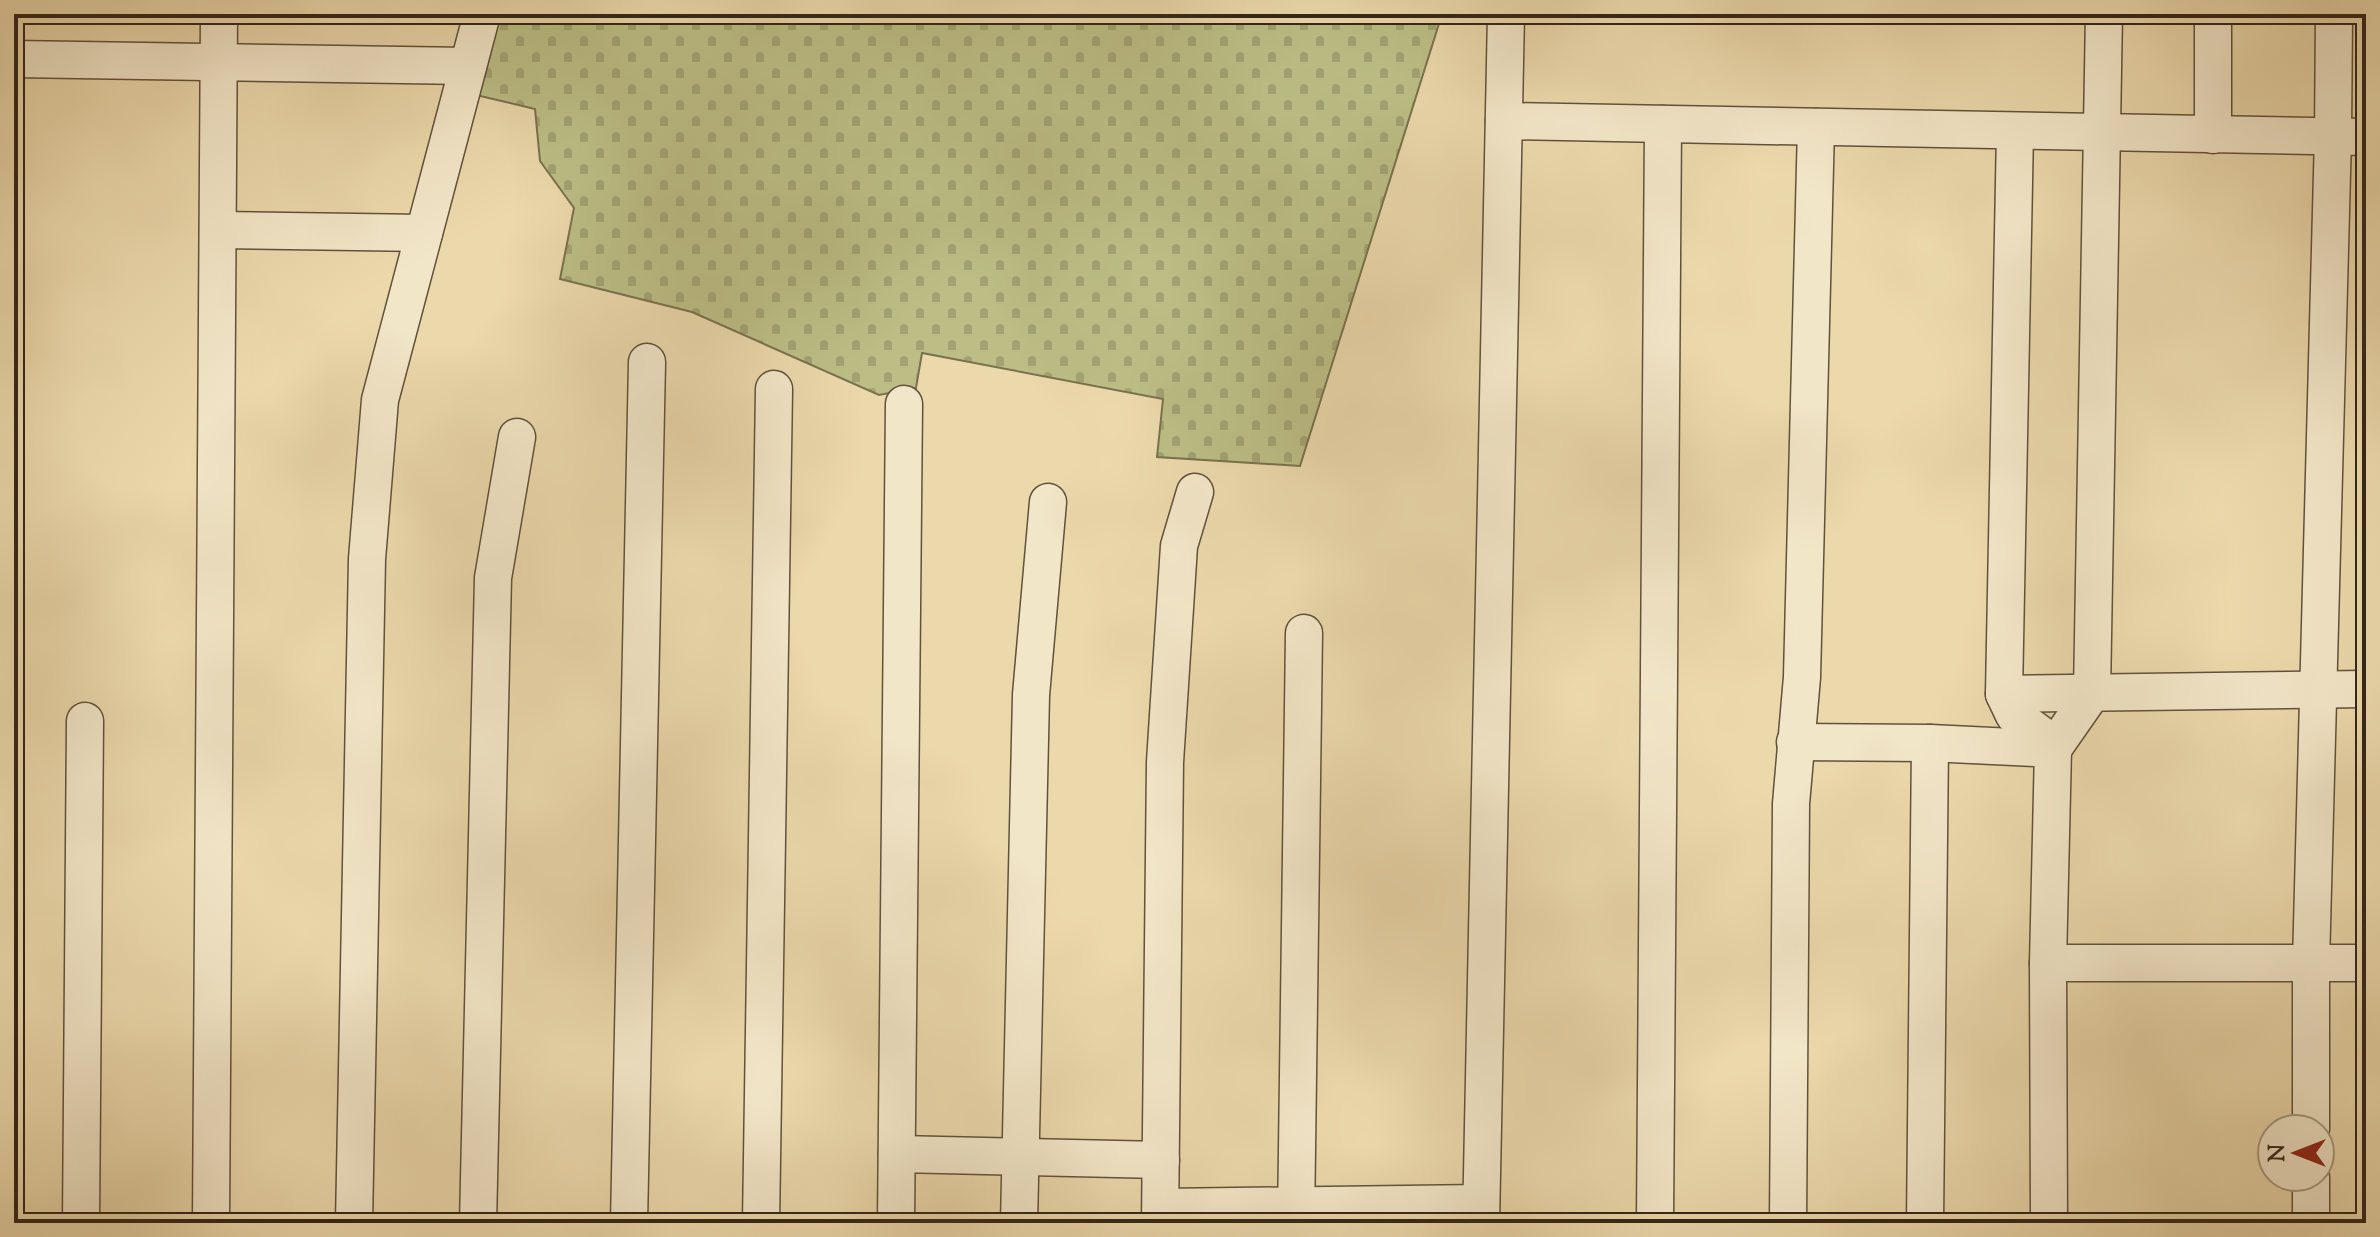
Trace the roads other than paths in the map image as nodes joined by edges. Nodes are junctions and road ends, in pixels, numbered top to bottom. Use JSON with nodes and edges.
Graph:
{"nodes":[{"id":1,"x":219,"y":14,"type":"edge"},
{"id":2,"x":482,"y":14,"type":"edge"},
{"id":3,"x":1506,"y":14,"type":"edge"},
{"id":4,"x":2104,"y":14,"type":"edge"},
{"id":5,"x":2213,"y":14,"type":"edge"},
{"id":6,"x":2334,"y":14,"type":"edge"},
{"id":7,"x":14,"y":59,"type":"edge"},
{"id":8,"x":219,"y":62,"type":"junction"},
{"id":9,"x":468,"y":66,"type":"junction"},
{"id":10,"x":1504,"y":121,"type":"junction"},
{"id":11,"x":1663,"y":124,"type":"junction"},
{"id":12,"x":1816,"y":127,"type":"junction"},
{"id":13,"x":2015,"y":131,"type":"junction"},
{"id":14,"x":2102,"y":132,"type":"junction"},
{"id":15,"x":2213,"y":135,"type":"junction"},
{"id":16,"x":2350,"y":136,"type":"edge"},
{"id":17,"x":218,"y":230,"type":"junction"},
{"id":18,"x":424,"y":233,"type":"junction"},
{"id":19,"x":647,"y":362,"type":"dead end"},
{"id":20,"x":774,"y":389,"type":"dead end"},
{"id":21,"x":904,"y":404,"type":"dead end"},
{"id":22,"x":517,"y":437,"type":"dead end"},
{"id":23,"x":1195,"y":492,"type":"dead end"},
{"id":24,"x":1048,"y":502,"type":"dead end"},
{"id":25,"x":1304,"y":633,"type":"dead end"},
{"id":26,"x":2320,"y":689,"type":"junction"},
{"id":27,"x":2366,"y":689,"type":"edge"},
{"id":28,"x":2092,"y":693,"type":"junction"},
{"id":29,"x":2004,"y":694,"type":"junction"},
{"id":30,"x":85,"y":721,"type":"dead end"},
{"id":31,"x":1795,"y":742,"type":"junction"},
{"id":32,"x":1930,"y":743,"type":"junction"},
{"id":33,"x":2053,"y":749,"type":"junction"},
{"id":34,"x":2048,"y":963,"type":"junction"},
{"id":35,"x":2311,"y":963,"type":"junction"},
{"id":36,"x":2366,"y":963,"type":"edge"},
{"id":37,"x":2311,"y":1113,"type":"edge"},
{"id":38,"x":897,"y":1154,"type":"junction"},
{"id":39,"x":1019,"y":1156,"type":"junction"},
{"id":40,"x":1161,"y":1160,"type":"junction"},
{"id":41,"x":2311,"y":1193,"type":"edge"},
{"id":42,"x":1481,"y":1213,"type":"edge"},
{"id":43,"x":1296,"y":1214,"type":"edge"},
{"id":44,"x":1160,"y":1215,"type":"edge"},
{"id":45,"x":81,"y":1223,"type":"edge"},
{"id":46,"x":211,"y":1223,"type":"edge"},
{"id":47,"x":354,"y":1223,"type":"edge"},
{"id":48,"x":478,"y":1223,"type":"edge"},
{"id":49,"x":629,"y":1223,"type":"edge"},
{"id":50,"x":761,"y":1223,"type":"edge"},
{"id":51,"x":896,"y":1223,"type":"edge"},
{"id":52,"x":1019,"y":1223,"type":"edge"},
{"id":53,"x":1655,"y":1223,"type":"edge"},
{"id":54,"x":1788,"y":1223,"type":"edge"},
{"id":55,"x":1925,"y":1223,"type":"edge"},
{"id":56,"x":2049,"y":1223,"type":"edge"},
{"id":57,"x":2311,"y":1223,"type":"edge"}],
"edges":[{"from":1,"to":8,"type":"street"},
{"from":2,"to":9,"type":"street"},
{"from":3,"to":10,"type":"street"},
{"from":4,"to":14,"type":"street"},
{"from":5,"to":15,"type":"street"},
{"from":6,"to":16,"type":"street"},
{"from":7,"to":8,"type":"street"},
{"from":8,"to":9,"type":"street"},
{"from":8,"to":17,"type":"street"},
{"from":9,"to":18,"type":"street"},
{"from":10,"to":11,"type":"street"},
{"from":10,"to":42,"type":"street"},
{"from":11,"to":12,"type":"street"},
{"from":11,"to":53,"type":"street"},
{"from":12,"to":13,"type":"street"},
{"from":12,"to":31,"type":"street"},
{"from":13,"to":14,"type":"street"},
{"from":13,"to":29,"type":"street"},
{"from":14,"to":15,"type":"street"},
{"from":14,"to":28,"type":"street"},
{"from":15,"to":16,"type":"street"},
{"from":16,"to":26,"type":"street"},
{"from":17,"to":18,"type":"street"},
{"from":17,"to":46,"type":"street"},
{"from":18,"to":47,"type":"street"},
{"from":19,"to":49,"type":"street"},
{"from":20,"to":50,"type":"street"},
{"from":21,"to":38,"type":"street"},
{"from":22,"to":48,"type":"street"},
{"from":23,"to":40,"type":"street"},
{"from":24,"to":39,"type":"street"},
{"from":25,"to":43,"type":"street"},
{"from":26,"to":27,"type":"street"},
{"from":26,"to":28,"type":"street"},
{"from":26,"to":35,"type":"street"},
{"from":28,"to":29,"type":"street"},
{"from":28,"to":33,"type":"street"},
{"from":29,"to":33,"type":"street"},
{"from":30,"to":45,"type":"street"},
{"from":31,"to":32,"type":"street"},
{"from":31,"to":54,"type":"street"},
{"from":32,"to":33,"type":"street"},
{"from":32,"to":55,"type":"street"},
{"from":33,"to":34,"type":"street"},
{"from":34,"to":35,"type":"street"},
{"from":34,"to":56,"type":"street"},
{"from":35,"to":36,"type":"street"},
{"from":35,"to":37,"type":"street"},
{"from":38,"to":39,"type":"street"},
{"from":38,"to":51,"type":"street"},
{"from":39,"to":40,"type":"street"},
{"from":39,"to":52,"type":"street"},
{"from":40,"to":44,"type":"street"},
{"from":41,"to":57,"type":"street"},
{"from":42,"to":43,"type":"street"},
{"from":43,"to":44,"type":"street"}]}
